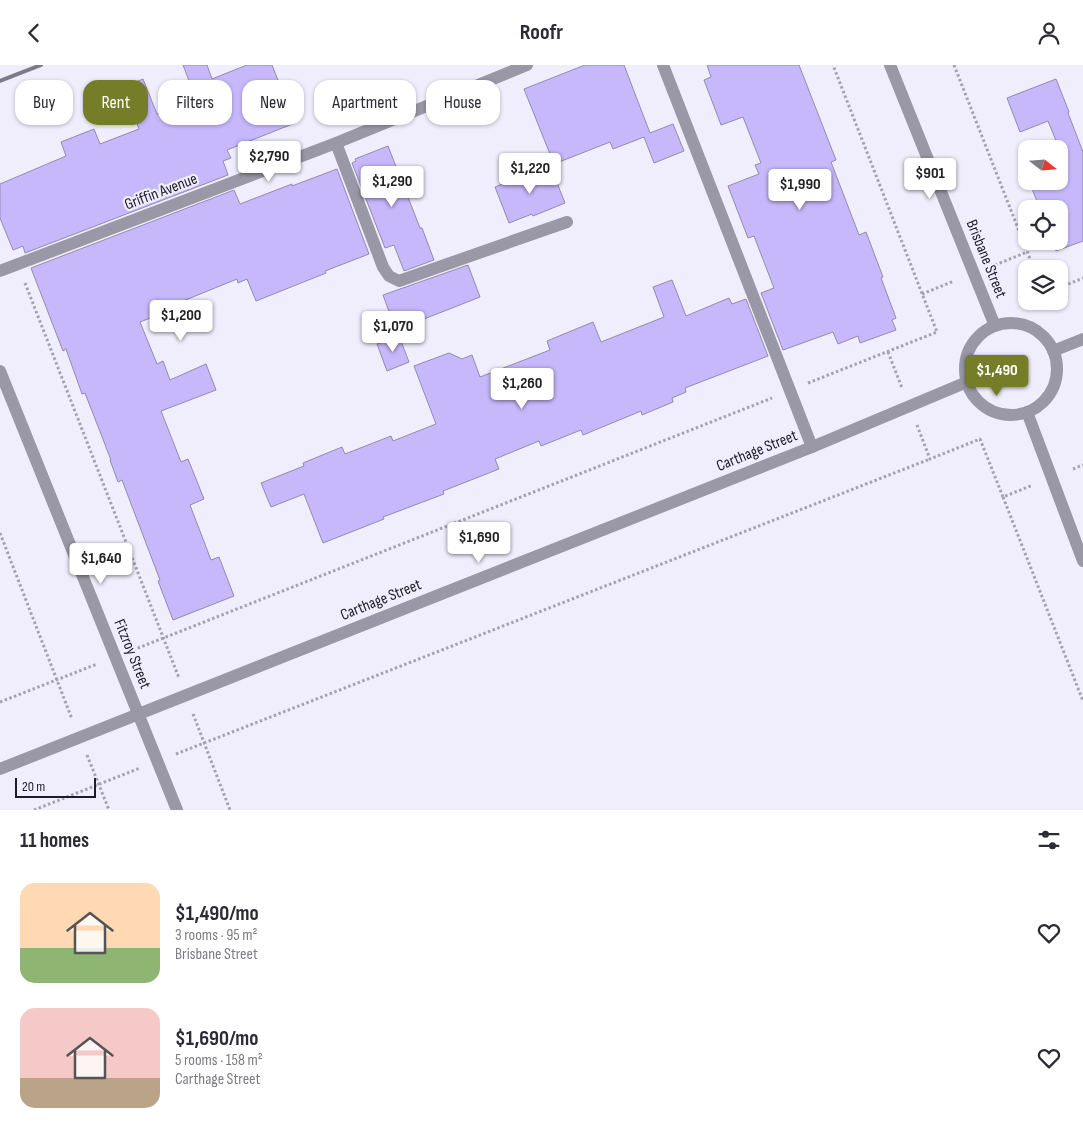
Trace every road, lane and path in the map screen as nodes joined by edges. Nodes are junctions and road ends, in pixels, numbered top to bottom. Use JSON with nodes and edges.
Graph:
{"nodes":[{"id":1,"x":527,"y":65,"type":"edge"},
{"id":2,"x":663,"y":65,"type":"edge"},
{"id":3,"x":833,"y":65,"type":"edge"},
{"id":4,"x":890,"y":65,"type":"edge"},
{"id":5,"x":954,"y":65,"type":"edge"},
{"id":6,"x":336,"y":143,"type":"junction"},
{"id":7,"x":567,"y":222,"type":"dead end"},
{"id":8,"x":1027,"y":252,"type":"junction"},
{"id":9,"x":1030,"y":260,"type":"edge"},
{"id":10,"x":995,"y":265,"type":"dead end"},
{"id":11,"x":0,"y":271,"type":"edge"},
{"id":12,"x":1083,"y":278,"type":"edge"},
{"id":13,"x":23,"y":279,"type":"dead end"},
{"id":14,"x":954,"y":281,"type":"dead end"},
{"id":15,"x":1068,"y":284,"type":"edge"},
{"id":16,"x":922,"y":294,"type":"junction"},
{"id":17,"x":995,"y":326,"type":"junction"},
{"id":18,"x":1083,"y":339,"type":"edge"},
{"id":19,"x":1053,"y":351,"type":"junction"},
{"id":20,"x":888,"y":352,"type":"junction"},
{"id":21,"x":0,"y":371,"type":"edge"},
{"id":22,"x":967,"y":382,"type":"junction"},
{"id":23,"x":902,"y":388,"type":"dead end"},
{"id":24,"x":790,"y":390,"type":"junction"},
{"id":25,"x":1027,"y":412,"type":"junction"},
{"id":26,"x":916,"y":424,"type":"dead end"},
{"id":27,"x":812,"y":447,"type":"junction"},
{"id":28,"x":930,"y":459,"type":"junction"},
{"id":29,"x":1083,"y":465,"type":"edge"},
{"id":30,"x":1073,"y":469,"type":"dead end"},
{"id":31,"x":1033,"y":485,"type":"dead end"},
{"id":32,"x":1003,"y":497,"type":"junction"},
{"id":33,"x":0,"y":533,"type":"edge"},
{"id":34,"x":1083,"y":561,"type":"edge"},
{"id":35,"x":163,"y":638,"type":"junction"},
{"id":36,"x":138,"y":648,"type":"dead end"},
{"id":37,"x":171,"y":658,"type":"dead end"},
{"id":38,"x":91,"y":666,"type":"dead end"},
{"id":39,"x":57,"y":680,"type":"junction"},
{"id":40,"x":185,"y":695,"type":"junction"},
{"id":41,"x":1083,"y":701,"type":"edge"},
{"id":42,"x":0,"y":702,"type":"edge"},
{"id":43,"x":67,"y":706,"type":"dead end"},
{"id":44,"x":138,"y":713,"type":"junction"},
{"id":45,"x":204,"y":743,"type":"junction"},
{"id":46,"x":158,"y":761,"type":"junction"},
{"id":47,"x":90,"y":763,"type":"dead end"},
{"id":48,"x":0,"y":769,"type":"edge"},
{"id":49,"x":99,"y":785,"type":"junction"},
{"id":50,"x":34,"y":810,"type":"edge"},
{"id":51,"x":109,"y":810,"type":"edge"},
{"id":52,"x":177,"y":810,"type":"edge"},
{"id":53,"x":230,"y":810,"type":"edge"}],
"edges":[{"from":1,"to":6,"type":"street","name":"Griffin Avenue"},
{"from":2,"to":24,"type":"street"},
{"from":3,"to":16,"type":"path"},
{"from":4,"to":17,"type":"street","name":"Brisbane Street"},
{"from":5,"to":8,"type":"path"},
{"from":6,"to":7,"type":"street"},
{"from":6,"to":11,"type":"street","name":"Griffin Avenue"},
{"from":8,"to":9,"type":"path"},
{"from":8,"to":10,"type":"path"},
{"from":12,"to":15,"type":"path"},
{"from":13,"to":35,"type":"path"},
{"from":14,"to":16,"type":"path"},
{"from":16,"to":20,"type":"path"},
{"from":17,"to":19,"type":"street"},
{"from":17,"to":22,"type":"street"},
{"from":18,"to":19,"type":"street"},
{"from":19,"to":25,"type":"street"},
{"from":20,"to":23,"type":"path"},
{"from":20,"to":24,"type":"path"},
{"from":21,"to":44,"type":"street","name":"Fitzroy Street"},
{"from":22,"to":25,"type":"street"},
{"from":22,"to":27,"type":"street","name":"Carthage Street"},
{"from":24,"to":27,"type":"street"},
{"from":24,"to":35,"type":"path"},
{"from":25,"to":34,"type":"street"},
{"from":26,"to":28,"type":"path"},
{"from":27,"to":40,"type":"street","name":"Carthage Street"},
{"from":28,"to":32,"type":"path"},
{"from":28,"to":45,"type":"path"},
{"from":29,"to":30,"type":"path"},
{"from":31,"to":32,"type":"path"},
{"from":32,"to":41,"type":"path"},
{"from":33,"to":39,"type":"path"},
{"from":35,"to":36,"type":"path"},
{"from":35,"to":37,"type":"path"},
{"from":38,"to":39,"type":"path"},
{"from":39,"to":42,"type":"path"},
{"from":39,"to":43,"type":"path"},
{"from":40,"to":44,"type":"street","name":"Carthage Street"},
{"from":40,"to":45,"type":"path"},
{"from":44,"to":46,"type":"street","name":"Fitzroy Street"},
{"from":44,"to":48,"type":"street","name":"Carthage Street"},
{"from":45,"to":46,"type":"path"},
{"from":45,"to":53,"type":"path"},
{"from":46,"to":49,"type":"path"},
{"from":46,"to":52,"type":"street","name":"Fitzroy Street"},
{"from":47,"to":49,"type":"path"},
{"from":49,"to":50,"type":"path"},
{"from":49,"to":51,"type":"path"}]}
